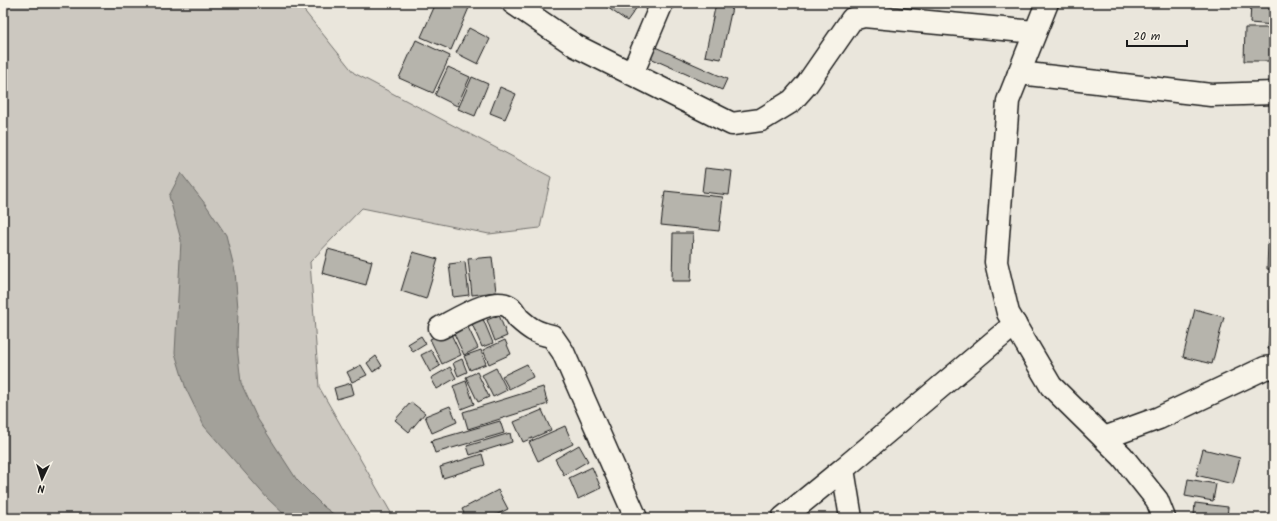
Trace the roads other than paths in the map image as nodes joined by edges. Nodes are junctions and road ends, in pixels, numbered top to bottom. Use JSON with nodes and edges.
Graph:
{"nodes":[{"id":1,"x":513,"y":3,"type":"edge"},
{"id":2,"x":662,"y":3,"type":"edge"},
{"id":3,"x":1047,"y":3,"type":"edge"},
{"id":4,"x":1035,"y":32,"type":"junction"},
{"id":5,"x":1019,"y":73,"type":"junction"},
{"id":6,"x":632,"y":74,"type":"junction"},
{"id":7,"x":1274,"y":93,"type":"edge"},
{"id":8,"x":1015,"y":324,"type":"junction"},
{"id":9,"x":440,"y":328,"type":"dead end"},
{"id":10,"x":1274,"y":367,"type":"edge"},
{"id":11,"x":1104,"y":438,"type":"junction"},
{"id":12,"x":843,"y":469,"type":"junction"},
{"id":13,"x":636,"y":518,"type":"edge"},
{"id":14,"x":783,"y":518,"type":"edge"},
{"id":15,"x":850,"y":518,"type":"edge"},
{"id":16,"x":1164,"y":518,"type":"edge"}],
"edges":[{"from":1,"to":6,"type":"street"},
{"from":2,"to":6,"type":"street"},
{"from":3,"to":4,"type":"street"},
{"from":4,"to":5,"type":"street"},
{"from":4,"to":6,"type":"street"},
{"from":5,"to":7,"type":"street"},
{"from":5,"to":8,"type":"street"},
{"from":8,"to":11,"type":"street"},
{"from":8,"to":12,"type":"street"},
{"from":9,"to":13,"type":"street"},
{"from":10,"to":11,"type":"street"},
{"from":11,"to":16,"type":"street"},
{"from":12,"to":14,"type":"street"},
{"from":12,"to":15,"type":"street"}]}
